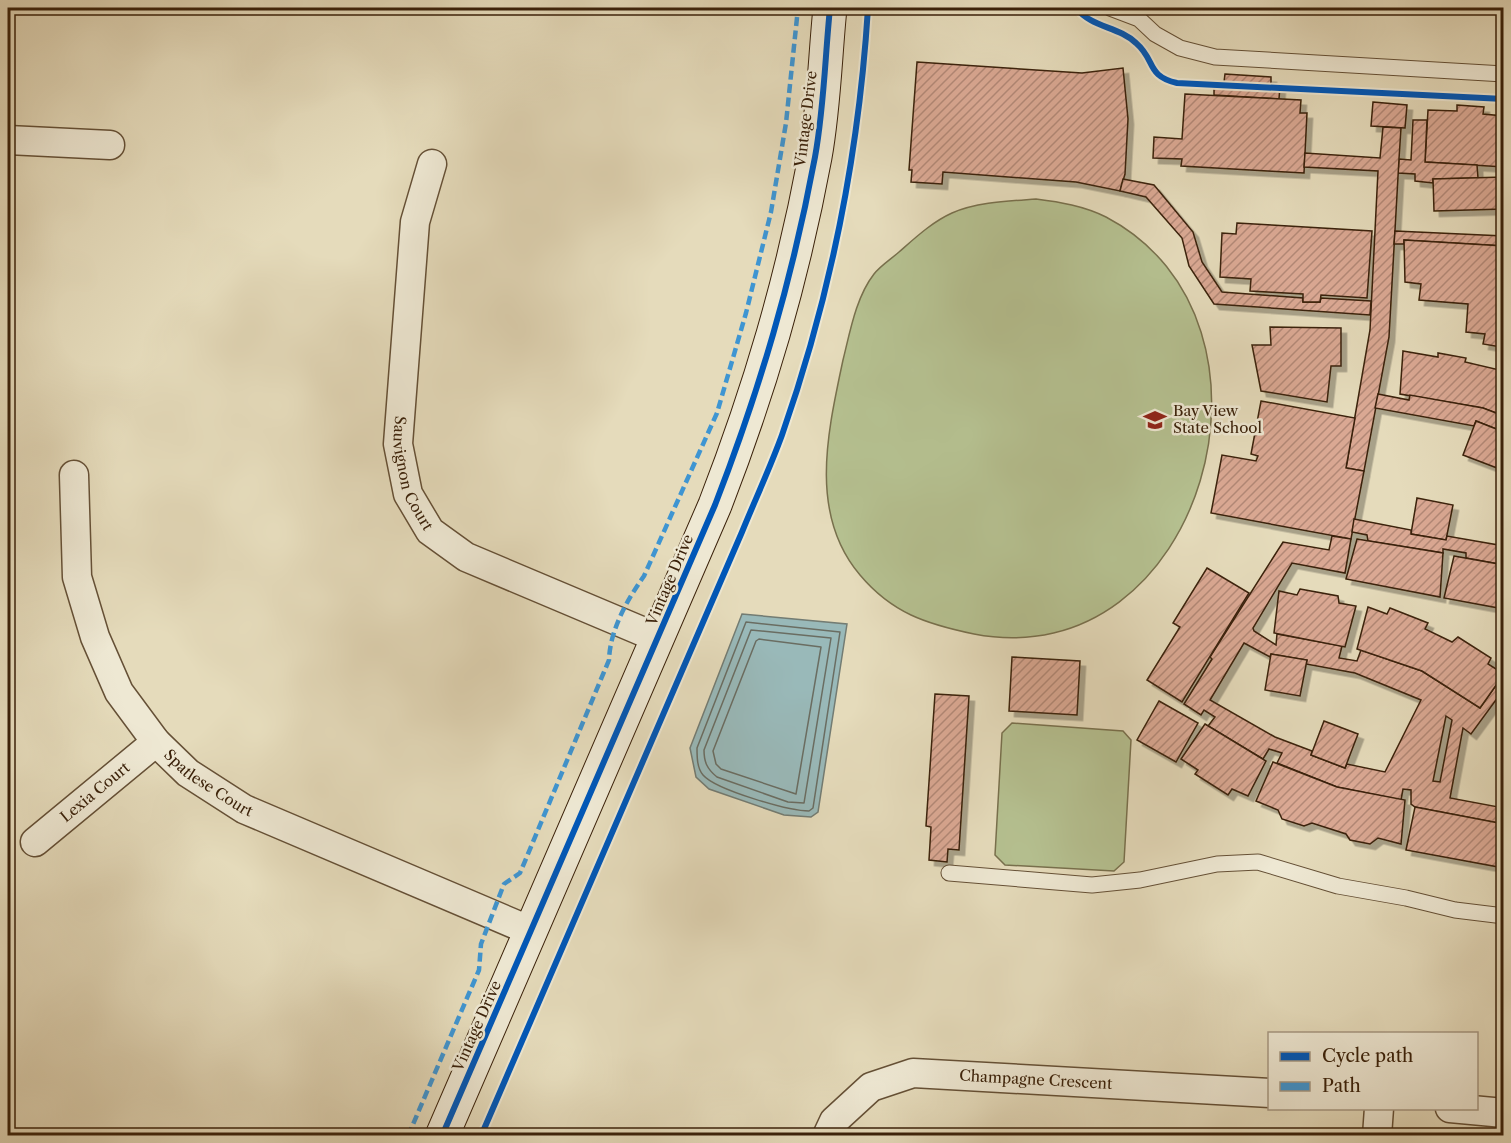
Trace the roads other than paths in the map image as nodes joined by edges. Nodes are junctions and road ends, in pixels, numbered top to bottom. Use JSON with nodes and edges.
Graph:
{"nodes":[{"id":1,"x":830,"y":8,"type":"edge"},
{"id":2,"x":1110,"y":8,"type":"edge"},
{"id":3,"x":1503,"y":74,"type":"edge"},
{"id":4,"x":8,"y":140,"type":"edge"},
{"id":5,"x":110,"y":144,"type":"dead end"},
{"id":6,"x":432,"y":164,"type":"dead end"},
{"id":7,"x":74,"y":475,"type":"dead end"},
{"id":8,"x":658,"y":638,"type":"junction"},
{"id":9,"x":156,"y":742,"type":"junction"},
{"id":10,"x":35,"y":842,"type":"dead end"},
{"id":11,"x":950,"y":873,"type":"dead end"},
{"id":12,"x":1503,"y":916,"type":"edge"},
{"id":13,"x":531,"y":931,"type":"junction"},
{"id":14,"x":1268,"y":1093,"type":"edge"},
{"id":15,"x":1379,"y":1110,"type":"edge"},
{"id":16,"x":1471,"y":1110,"type":"edge"},
{"id":17,"x":1503,"y":1113,"type":"edge"},
{"id":18,"x":442,"y":1136,"type":"edge"},
{"id":19,"x":827,"y":1136,"type":"edge"},
{"id":20,"x":1377,"y":1136,"type":"edge"}],
"edges":[{"from":1,"to":8,"type":"street","name":"Vintage Drive"},
{"from":2,"to":3,"type":"lane"},
{"from":4,"to":5,"type":"street"},
{"from":6,"to":8,"type":"street","name":"Sauvignon Court"},
{"from":7,"to":9,"type":"street","name":"Spatlese Court"},
{"from":8,"to":13,"type":"street","name":"Vintage Drive"},
{"from":9,"to":10,"type":"street","name":"Lexia Court"},
{"from":9,"to":13,"type":"street","name":"Spatlese Court"},
{"from":11,"to":12,"type":"lane"},
{"from":13,"to":18,"type":"street","name":"Vintage Drive"},
{"from":14,"to":19,"type":"street","name":"Champagne Crescent"},
{"from":15,"to":20,"type":"street"},
{"from":16,"to":17,"type":"street"}]}
